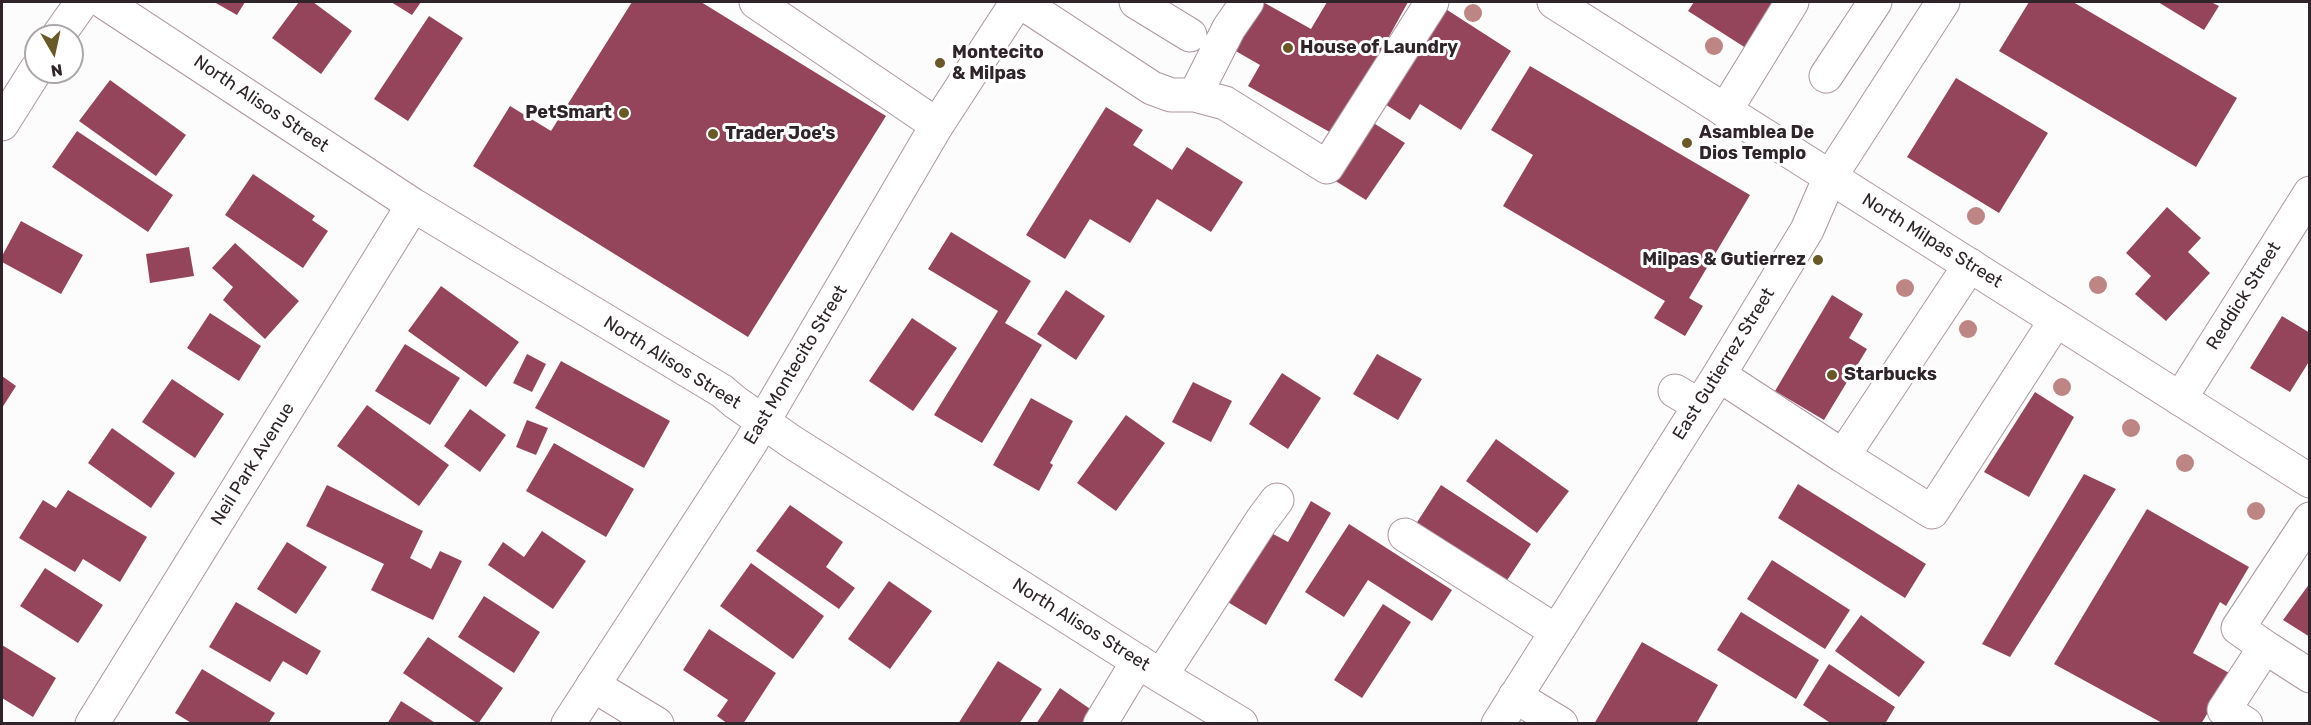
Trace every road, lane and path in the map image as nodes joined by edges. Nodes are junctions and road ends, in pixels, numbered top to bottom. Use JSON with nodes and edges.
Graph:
{"nodes":[{"id":1,"x":82,"y":2,"type":"edge"},
{"id":2,"x":104,"y":2,"type":"edge"},
{"id":3,"x":756,"y":2,"type":"edge"},
{"id":4,"x":1019,"y":2,"type":"edge"},
{"id":5,"x":1247,"y":2,"type":"edge"},
{"id":6,"x":1432,"y":2,"type":"edge"},
{"id":7,"x":1554,"y":2,"type":"edge"},
{"id":8,"x":1792,"y":2,"type":"edge"},
{"id":9,"x":1875,"y":2,"type":"edge"},
{"id":10,"x":1943,"y":2,"type":"edge"},
{"id":11,"x":1146,"y":4,"type":"edge"},
{"id":12,"x":66,"y":24,"type":"edge"},
{"id":13,"x":1190,"y":35,"type":"dead end"},
{"id":14,"x":1826,"y":76,"type":"dead end"},
{"id":15,"x":27,"y":84,"type":"edge"},
{"id":16,"x":1195,"y":95,"type":"junction"},
{"id":17,"x":1725,"y":111,"type":"junction"},
{"id":18,"x":2,"y":124,"type":"edge"},
{"id":19,"x":937,"y":125,"type":"junction"},
{"id":20,"x":1830,"y":177,"type":"junction"},
{"id":21,"x":2310,"y":193,"type":"edge"},
{"id":22,"x":413,"y":205,"type":"junction"},
{"id":23,"x":1970,"y":265,"type":"junction"},
{"id":24,"x":2056,"y":320,"type":"junction"},
{"id":25,"x":1719,"y":375,"type":"junction"},
{"id":26,"x":2180,"y":399,"type":"junction"},
{"id":27,"x":764,"y":420,"type":"junction"},
{"id":28,"x":1842,"y":456,"type":"junction"},
{"id":29,"x":2310,"y":481,"type":"edge"},
{"id":30,"x":1277,"y":500,"type":"dead end"},
{"id":31,"x":2310,"y":519,"type":"edge"},
{"id":32,"x":1406,"y":535,"type":"dead end"},
{"id":33,"x":1556,"y":630,"type":"junction"},
{"id":34,"x":2265,"y":647,"type":"junction"},
{"id":35,"x":1149,"y":669,"type":"junction"},
{"id":36,"x":2310,"y":676,"type":"edge"},
{"id":37,"x":593,"y":685,"type":"junction"},
{"id":38,"x":1515,"y":696,"type":"junction"},
{"id":39,"x":92,"y":723,"type":"edge"},
{"id":40,"x":568,"y":723,"type":"edge"},
{"id":41,"x":657,"y":723,"type":"edge"},
{"id":42,"x":1100,"y":723,"type":"edge"},
{"id":43,"x":1241,"y":723,"type":"edge"},
{"id":44,"x":1498,"y":723,"type":"edge"},
{"id":45,"x":1561,"y":723,"type":"edge"},
{"id":46,"x":2246,"y":723,"type":"edge"}],
"edges":[{"from":1,"to":12,"type":"street"},
{"from":2,"to":22,"type":"street","name":"North Alisos Street"},
{"from":3,"to":19,"type":"street"},
{"from":4,"to":16,"type":"street"},
{"from":4,"to":19,"type":"street","name":"East Montecito Street"},
{"from":5,"to":16,"type":"street"},
{"from":6,"to":16,"type":"street"},
{"from":7,"to":17,"type":"street","name":"North Milpas Street"},
{"from":8,"to":17,"type":"street"},
{"from":9,"to":14,"type":"street"},
{"from":10,"to":20,"type":"street","name":"East Gutierrez Street"},
{"from":11,"to":13,"type":"street"},
{"from":15,"to":18,"type":"street"},
{"from":17,"to":20,"type":"street","name":"North Milpas Street"},
{"from":19,"to":27,"type":"street","name":"East Montecito Street"},
{"from":20,"to":23,"type":"street","name":"North Milpas Street"},
{"from":20,"to":25,"type":"street","name":"East Gutierrez Street"},
{"from":21,"to":26,"type":"street","name":"Reddick Street"},
{"from":22,"to":27,"type":"street","name":"North Alisos Street"},
{"from":22,"to":39,"type":"street","name":"Neil Park Avenue"},
{"from":23,"to":24,"type":"street","name":"North Milpas Street"},
{"from":23,"to":28,"type":"street"},
{"from":24,"to":26,"type":"street","name":"North Milpas Street"},
{"from":24,"to":28,"type":"street"},
{"from":25,"to":28,"type":"street"},
{"from":25,"to":33,"type":"street","name":"East Gutierrez Street"},
{"from":26,"to":29,"type":"street","name":"North Milpas Street"},
{"from":27,"to":35,"type":"street","name":"North Alisos Street"},
{"from":27,"to":37,"type":"street","name":"East Montecito Street"},
{"from":30,"to":35,"type":"street"},
{"from":31,"to":34,"type":"street"},
{"from":32,"to":33,"type":"street"},
{"from":33,"to":38,"type":"street","name":"East Gutierrez Street"},
{"from":34,"to":36,"type":"street"},
{"from":34,"to":46,"type":"street"},
{"from":35,"to":42,"type":"street"},
{"from":35,"to":43,"type":"street","name":"North Alisos Street"},
{"from":37,"to":40,"type":"street","name":"East Montecito Street"},
{"from":37,"to":41,"type":"street"},
{"from":38,"to":44,"type":"street","name":"East Gutierrez Street"},
{"from":38,"to":45,"type":"street"}]}
